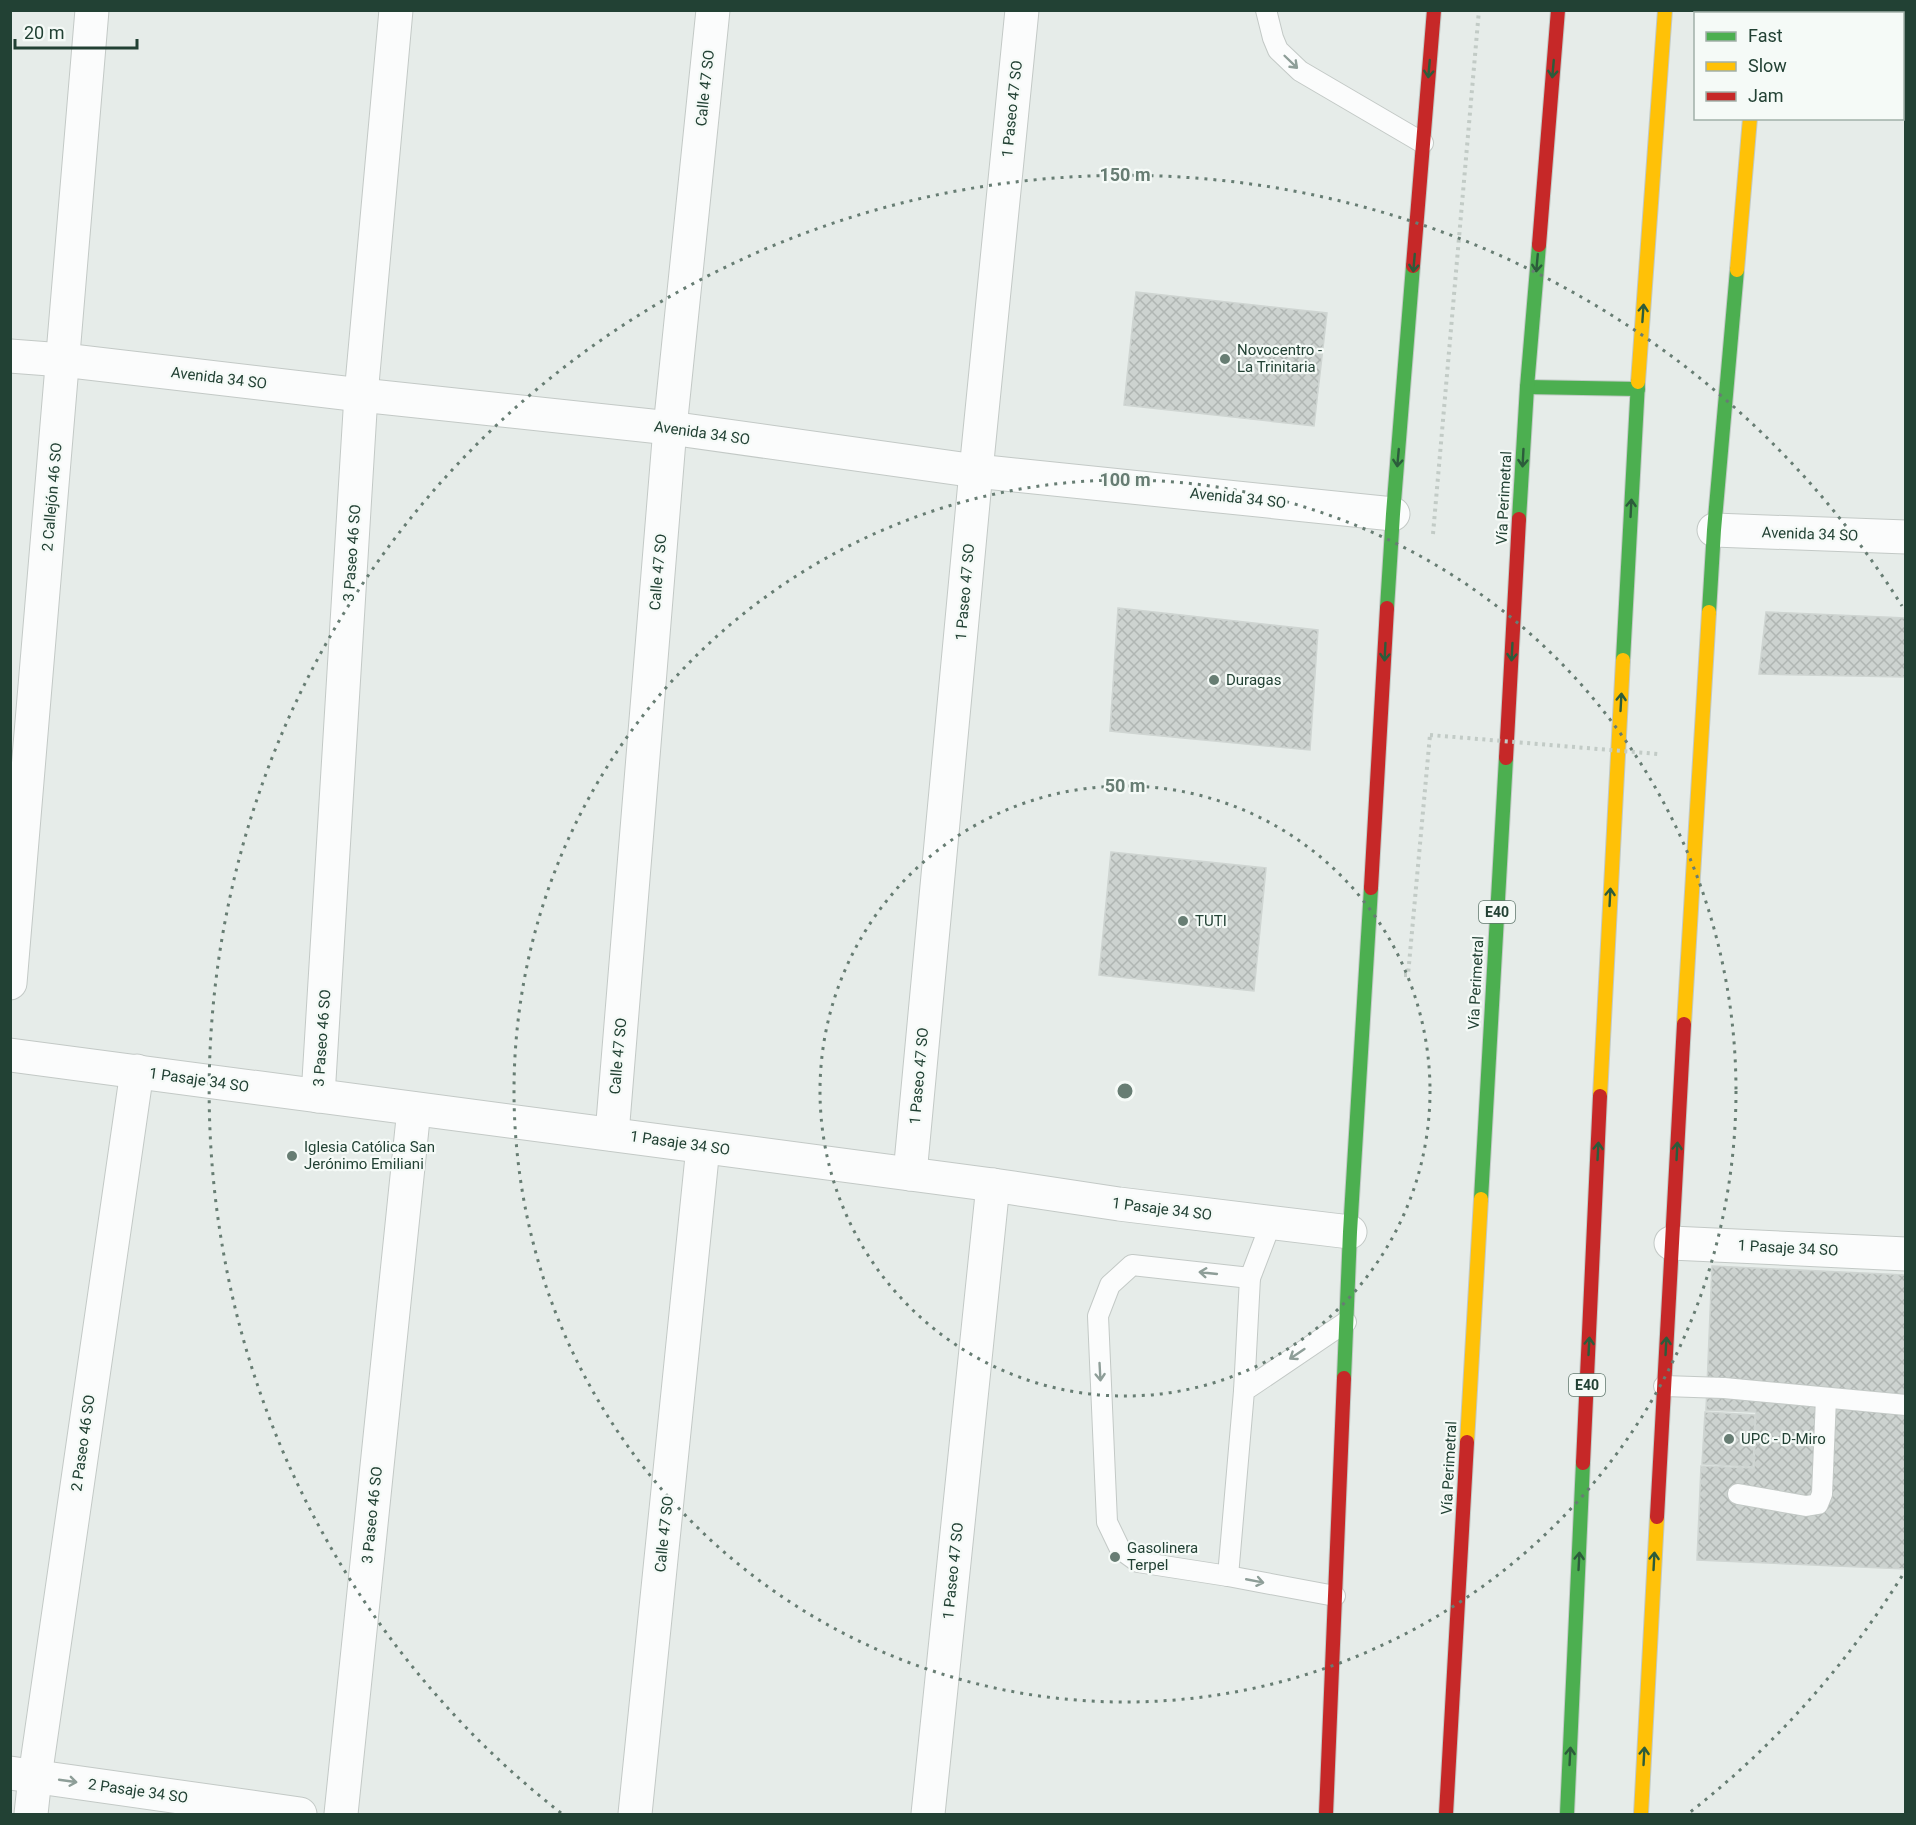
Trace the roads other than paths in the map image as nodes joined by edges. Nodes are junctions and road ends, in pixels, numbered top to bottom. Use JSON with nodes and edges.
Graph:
{"nodes":[{"id":1,"x":92,"y":10,"type":"edge"},
{"id":2,"x":396,"y":10,"type":"edge"},
{"id":3,"x":713,"y":10,"type":"edge"},
{"id":4,"x":1022,"y":10,"type":"edge"},
{"id":5,"x":1266,"y":10,"type":"edge"},
{"id":6,"x":1434,"y":10,"type":"edge"},
{"id":7,"x":1558,"y":10,"type":"edge"},
{"id":8,"x":1665,"y":10,"type":"edge"},
{"id":9,"x":1750,"y":120,"type":"edge"},
{"id":10,"x":1423,"y":143,"type":"junction"},
{"id":11,"x":10,"y":356,"type":"edge"},
{"id":12,"x":63,"y":360,"type":"junction"},
{"id":13,"x":1527,"y":387,"type":"junction"},
{"id":14,"x":1638,"y":389,"type":"junction"},
{"id":15,"x":362,"y":395,"type":"junction"},
{"id":16,"x":670,"y":428,"type":"junction"},
{"id":17,"x":976,"y":471,"type":"junction"},
{"id":18,"x":1393,"y":514,"type":"junction"},
{"id":19,"x":1714,"y":530,"type":"junction"},
{"id":20,"x":1905,"y":537,"type":"edge"},
{"id":21,"x":10,"y":982,"type":"edge"},
{"id":22,"x":10,"y":1055,"type":"edge"},
{"id":23,"x":137,"y":1071,"type":"junction"},
{"id":24,"x":318,"y":1095,"type":"junction"},
{"id":25,"x":414,"y":1109,"type":"junction"},
{"id":26,"x":612,"y":1134,"type":"junction"},
{"id":27,"x":703,"y":1146,"type":"junction"},
{"id":28,"x":910,"y":1174,"type":"junction"},
{"id":29,"x":993,"y":1185,"type":"junction"},
{"id":30,"x":1271,"y":1223,"type":"junction"},
{"id":31,"x":1350,"y":1232,"type":"junction"},
{"id":32,"x":1671,"y":1243,"type":"junction"},
{"id":33,"x":1905,"y":1254,"type":"edge"},
{"id":34,"x":1250,"y":1278,"type":"junction"},
{"id":35,"x":1346,"y":1322,"type":"junction"},
{"id":36,"x":1664,"y":1386,"type":"junction"},
{"id":37,"x":1244,"y":1390,"type":"junction"},
{"id":38,"x":1826,"y":1398,"type":"junction"},
{"id":39,"x":1905,"y":1405,"type":"edge"},
{"id":40,"x":1738,"y":1494,"type":"dead end"},
{"id":41,"x":1228,"y":1576,"type":"junction"},
{"id":42,"x":1335,"y":1596,"type":"junction"},
{"id":43,"x":23,"y":1775,"type":"edge"},
{"id":44,"x":31,"y":1815,"type":"edge"},
{"id":45,"x":300,"y":1815,"type":"edge"},
{"id":46,"x":341,"y":1815,"type":"edge"},
{"id":47,"x":635,"y":1815,"type":"edge"},
{"id":48,"x":928,"y":1815,"type":"edge"},
{"id":49,"x":1326,"y":1815,"type":"edge"},
{"id":50,"x":1446,"y":1815,"type":"edge"},
{"id":51,"x":1567,"y":1815,"type":"edge"},
{"id":52,"x":1641,"y":1815,"type":"edge"}],
"edges":[{"from":1,"to":12,"type":"street","name":"2 Callejón 46 SO"},
{"from":2,"to":15,"type":"street","name":"3 Paseo 46 SO"},
{"from":3,"to":16,"type":"street","name":"Calle 47 SO"},
{"from":4,"to":17,"type":"street","name":"1 Paseo 47 SO"},
{"from":5,"to":10,"type":"lane","one_way":true},
{"from":6,"to":10,"type":"main road","one_way":true},
{"from":7,"to":13,"type":"main road","name":"Vía Perimetral","number":"E40","one_way":true},
{"from":14,"to":8,"type":"main road","number":"E40","one_way":true},
{"from":9,"to":19,"type":"main road"},
{"from":10,"to":18,"type":"main road","one_way":true},
{"from":11,"to":12,"type":"street","name":"Avenida 34 SO"},
{"from":12,"to":15,"type":"street","name":"Avenida 34 SO"},
{"from":12,"to":21,"type":"street","name":"2 Callejón 46 SO"},
{"from":13,"to":14,"type":"main road"},
{"from":13,"to":50,"type":"main road","name":"Vía Perimetral","number":"E40","one_way":true},
{"from":51,"to":14,"type":"main road","number":"E40","one_way":true},
{"from":15,"to":16,"type":"street","name":"Avenida 34 SO"},
{"from":15,"to":24,"type":"street","name":"3 Paseo 46 SO"},
{"from":16,"to":17,"type":"street","name":"Avenida 34 SO"},
{"from":16,"to":26,"type":"street","name":"Calle 47 SO"},
{"from":17,"to":18,"type":"street","name":"Avenida 34 SO"},
{"from":17,"to":28,"type":"street","name":"1 Paseo 47 SO"},
{"from":18,"to":31,"type":"main road","one_way":true},
{"from":19,"to":20,"type":"street","name":"Avenida 34 SO"},
{"from":32,"to":19,"type":"main road","one_way":true},
{"from":22,"to":23,"type":"street","name":"1 Pasaje 34 SO"},
{"from":23,"to":24,"type":"street","name":"1 Pasaje 34 SO"},
{"from":23,"to":43,"type":"street","name":"2 Paseo 46 SO"},
{"from":24,"to":25,"type":"street","name":"1 Pasaje 34 SO"},
{"from":25,"to":26,"type":"street","name":"1 Pasaje 34 SO"},
{"from":25,"to":46,"type":"street","name":"3 Paseo 46 SO"},
{"from":26,"to":27,"type":"street","name":"1 Pasaje 34 SO"},
{"from":27,"to":28,"type":"street","name":"1 Pasaje 34 SO"},
{"from":27,"to":47,"type":"street","name":"Calle 47 SO"},
{"from":28,"to":29,"type":"street","name":"1 Pasaje 34 SO"},
{"from":29,"to":30,"type":"street","name":"1 Pasaje 34 SO"},
{"from":29,"to":48,"type":"street","name":"1 Paseo 47 SO"},
{"from":30,"to":31,"type":"street","name":"1 Pasaje 34 SO"},
{"from":30,"to":34,"type":"lane"},
{"from":31,"to":35,"type":"main road"},
{"from":32,"to":33,"type":"street","name":"1 Pasaje 34 SO"},
{"from":36,"to":32,"type":"main road","one_way":true},
{"from":34,"to":37,"type":"lane"},
{"from":34,"to":41,"type":"lane","one_way":true},
{"from":35,"to":37,"type":"lane","one_way":true},
{"from":35,"to":42,"type":"main road"},
{"from":36,"to":38,"type":"lane"},
{"from":52,"to":36,"type":"main road","one_way":true},
{"from":37,"to":41,"type":"lane"},
{"from":38,"to":39,"type":"lane"},
{"from":38,"to":40,"type":"lane"},
{"from":41,"to":42,"type":"lane","one_way":true},
{"from":42,"to":49,"type":"main road"},
{"from":43,"to":44,"type":"street","name":"2 Paseo 46 SO"},
{"from":43,"to":45,"type":"street","name":"2 Pasaje 34 SO","one_way":true}]}
